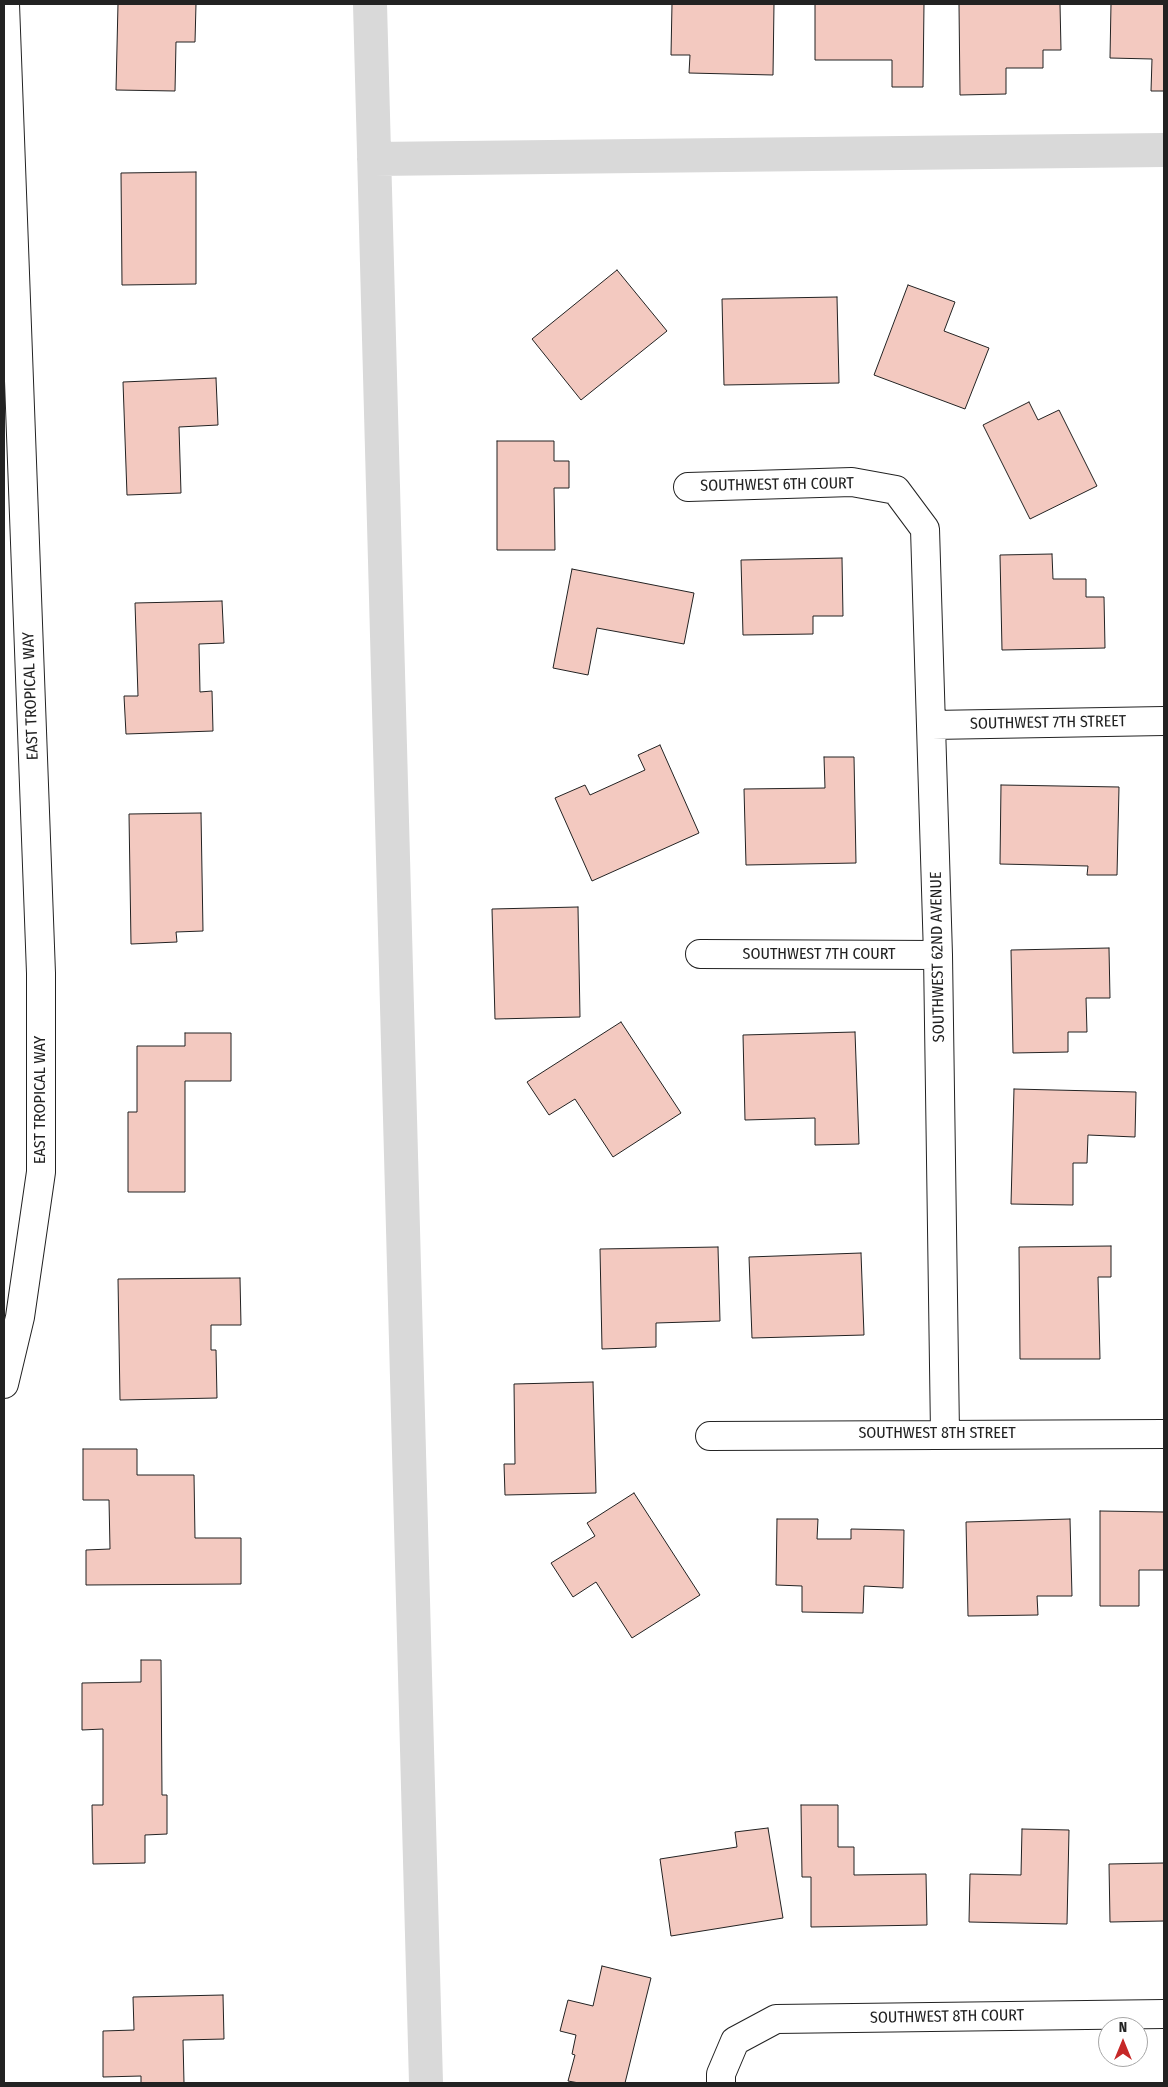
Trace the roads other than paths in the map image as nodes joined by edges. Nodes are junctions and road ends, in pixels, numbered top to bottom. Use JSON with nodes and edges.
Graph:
{"nodes":[{"id":1,"x":5,"y":4,"type":"edge"},
{"id":2,"x":688,"y":487,"type":"dead end"},
{"id":3,"x":896,"y":490,"type":"joint"},
{"id":4,"x":1164,"y":721,"type":"edge"},
{"id":5,"x":932,"y":724,"type":"junction"},
{"id":6,"x":700,"y":954,"type":"dead end"},
{"id":7,"x":938,"y":955,"type":"junction"},
{"id":8,"x":4,"y":1384,"type":"edge"},
{"id":9,"x":945,"y":1433,"type":"junction"},
{"id":10,"x":1164,"y":1434,"type":"edge"},
{"id":11,"x":710,"y":1436,"type":"dead end"},
{"id":12,"x":1164,"y":2014,"type":"edge"},
{"id":13,"x":721,"y":2083,"type":"edge"}],
"edges":[{"from":1,"to":8,"type":"street","name":"EAST TROPICAL WAY"},
{"from":2,"to":3,"type":"street","name":"SOUTHWEST 6TH COURT"},
{"from":3,"to":5,"type":"street","name":"SOUTHWEST 62ND AVENUE"},
{"from":4,"to":5,"type":"street","name":"SOUTHWEST 7TH STREET"},
{"from":5,"to":7,"type":"street","name":"SOUTHWEST 62ND AVENUE"},
{"from":6,"to":7,"type":"street","name":"SOUTHWEST 7TH COURT"},
{"from":7,"to":9,"type":"street","name":"SOUTHWEST 62ND AVENUE"},
{"from":9,"to":10,"type":"street","name":"SOUTHWEST 8TH STREET"},
{"from":9,"to":11,"type":"street","name":"SOUTHWEST 8TH STREET"},
{"from":12,"to":13,"type":"street","name":"SOUTHWEST 8TH COURT"}]}
